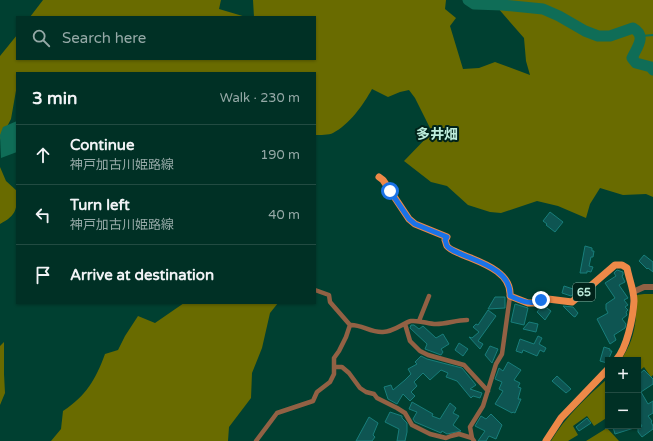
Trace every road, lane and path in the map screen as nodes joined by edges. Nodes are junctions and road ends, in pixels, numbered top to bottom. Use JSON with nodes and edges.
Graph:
{"nodes":[{"id":1,"x":379,"y":177,"type":"dead end"},
{"id":2,"x":653,"y":287,"type":"edge"},
{"id":3,"x":316,"y":290,"type":"edge"},
{"id":4,"x":633,"y":292,"type":"junction"},
{"id":5,"x":429,"y":296,"type":"dead end"},
{"id":6,"x":510,"y":296,"type":"junction"},
{"id":7,"x":467,"y":320,"type":"dead end"},
{"id":8,"x":419,"y":321,"type":"junction"},
{"id":9,"x":405,"y":324,"type":"junction"},
{"id":10,"x":350,"y":325,"type":"junction"},
{"id":11,"x":618,"y":357,"type":"edge"},
{"id":12,"x":334,"y":368,"type":"junction"},
{"id":13,"x":605,"y":372,"type":"edge"},
{"id":14,"x":488,"y":391,"type":"junction"},
{"id":15,"x":473,"y":439,"type":"edge"},
{"id":16,"x":256,"y":441,"type":"edge"},
{"id":17,"x":546,"y":441,"type":"edge"}],
"edges":[{"from":1,"to":6,"type":"main road"},
{"from":2,"to":4,"type":"street"},
{"from":3,"to":10,"type":"street"},
{"from":4,"to":6,"type":"main road","number":"65"},
{"from":4,"to":11,"type":"main road","number":"65"},
{"from":5,"to":8,"type":"street"},
{"from":6,"to":14,"type":"street"},
{"from":7,"to":8,"type":"street"},
{"from":8,"to":9,"type":"street"},
{"from":9,"to":10,"type":"street"},
{"from":9,"to":14,"type":"street"},
{"from":10,"to":12,"type":"street"},
{"from":12,"to":15,"type":"street"},
{"from":12,"to":16,"type":"street"},
{"from":13,"to":17,"type":"main road"},
{"from":14,"to":15,"type":"street"}]}
